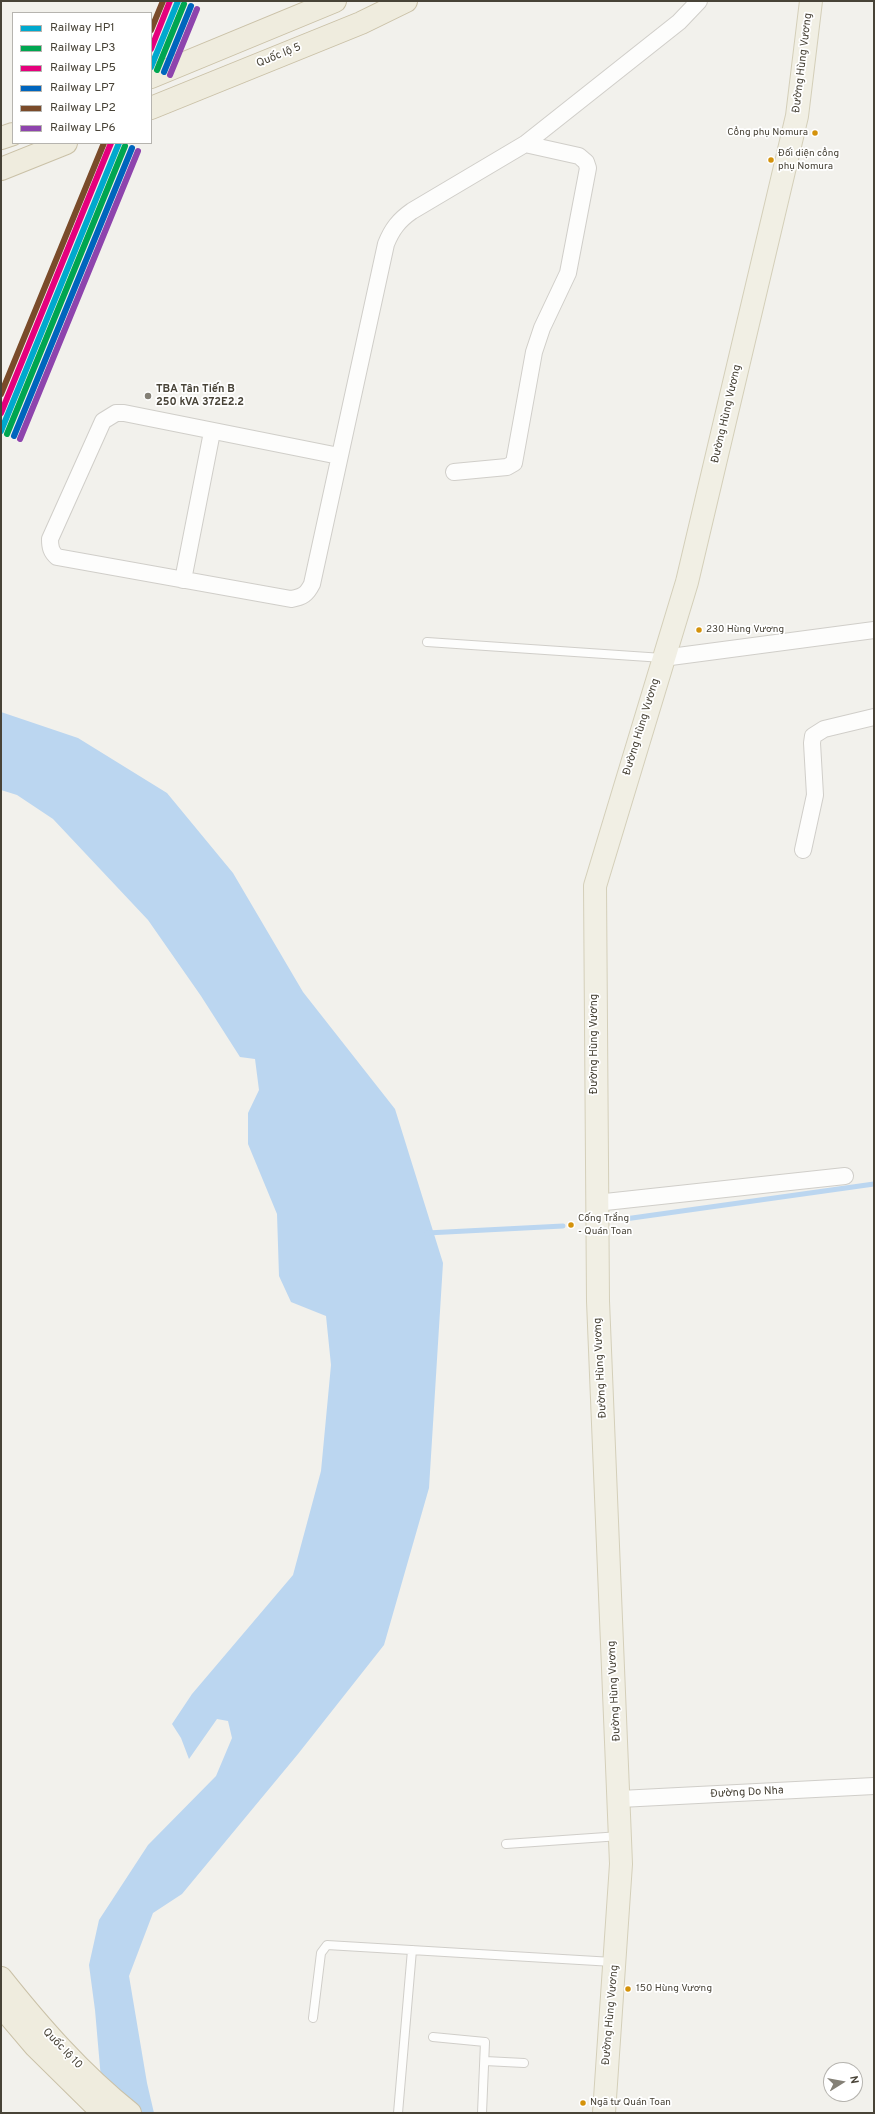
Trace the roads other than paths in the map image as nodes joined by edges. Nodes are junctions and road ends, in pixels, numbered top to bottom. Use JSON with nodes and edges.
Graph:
{"nodes":[{"id":1,"x":335,"y":1,"type":"edge"},
{"id":2,"x":406,"y":1,"type":"edge"},
{"id":3,"x":699,"y":1,"type":"edge"},
{"id":4,"x":811,"y":1,"type":"edge"},
{"id":5,"x":152,"y":77,"type":"edge"},
{"id":6,"x":152,"y":108,"type":"edge"},
{"id":7,"x":12,"y":134,"type":"edge"},
{"id":8,"x":1,"y":138,"type":"edge"},
{"id":9,"x":64,"y":144,"type":"edge"},
{"id":10,"x":525,"y":144,"type":"junction"},
{"id":11,"x":1,"y":169,"type":"edge"},
{"id":12,"x":212,"y":432,"type":"junction"},
{"id":13,"x":339,"y":456,"type":"junction"},
{"id":14,"x":454,"y":472,"type":"dead end"},
{"id":15,"x":182,"y":580,"type":"junction"},
{"id":16,"x":874,"y":630,"type":"edge"},
{"id":17,"x":427,"y":642,"type":"dead end"},
{"id":18,"x":663,"y":658,"type":"junction"},
{"id":19,"x":874,"y":717,"type":"edge"},
{"id":20,"x":803,"y":850,"type":"dead end"},
{"id":21,"x":845,"y":1176,"type":"dead end"},
{"id":22,"x":596,"y":1203,"type":"junction"},
{"id":23,"x":874,"y":1786,"type":"edge"},
{"id":24,"x":620,"y":1799,"type":"junction"},
{"id":25,"x":621,"y":1836,"type":"junction"},
{"id":26,"x":506,"y":1844,"type":"dead end"},
{"id":27,"x":412,"y":1950,"type":"junction"},
{"id":28,"x":616,"y":1962,"type":"junction"},
{"id":29,"x":1,"y":1978,"type":"edge"},
{"id":30,"x":1,"y":2006,"type":"edge"},
{"id":31,"x":313,"y":2018,"type":"dead end"},
{"id":32,"x":433,"y":2037,"type":"dead end"},
{"id":33,"x":485,"y":2061,"type":"junction"},
{"id":34,"x":524,"y":2063,"type":"dead end"},
{"id":35,"x":101,"y":2105,"type":"edge"},
{"id":36,"x":130,"y":2113,"type":"edge"},
{"id":37,"x":398,"y":2113,"type":"edge"},
{"id":38,"x":482,"y":2113,"type":"edge"},
{"id":39,"x":604,"y":2113,"type":"edge"}],
"edges":[{"from":1,"to":5,"type":"highway"},
{"from":2,"to":6,"type":"highway","name":"Quốc lộ 5"},
{"from":3,"to":10,"type":"street"},
{"from":4,"to":18,"type":"main road","name":"Đường Hùng Vương"},
{"from":7,"to":8,"type":"highway"},
{"from":9,"to":11,"type":"highway"},
{"from":10,"to":13,"type":"street"},
{"from":10,"to":14,"type":"street"},
{"from":12,"to":13,"type":"street"},
{"from":12,"to":15,"type":"street"},
{"from":12,"to":15,"type":"street"},
{"from":13,"to":15,"type":"street"},
{"from":16,"to":18,"type":"street"},
{"from":17,"to":18,"type":"lane"},
{"from":18,"to":22,"type":"main road","name":"Đường Hùng Vương"},
{"from":19,"to":20,"type":"street"},
{"from":21,"to":22,"type":"street"},
{"from":22,"to":24,"type":"main road","name":"Đường Hùng Vương"},
{"from":23,"to":24,"type":"street","name":"Đường Do Nha"},
{"from":24,"to":25,"type":"main road","name":"Đường Hùng Vương"},
{"from":25,"to":26,"type":"lane"},
{"from":25,"to":28,"type":"main road","name":"Đường Hùng Vương"},
{"from":27,"to":28,"type":"lane"},
{"from":27,"to":31,"type":"lane"},
{"from":27,"to":37,"type":"lane"},
{"from":28,"to":39,"type":"main road","name":"Đường Hùng Vương"},
{"from":29,"to":35,"type":"highway","name":"Quốc lộ 10"},
{"from":30,"to":35,"type":"highway","name":"Quốc lộ 10"},
{"from":32,"to":33,"type":"lane"},
{"from":33,"to":34,"type":"lane"},
{"from":33,"to":38,"type":"lane"},
{"from":35,"to":36,"type":"highway","name":"Quốc lộ 10"}]}
